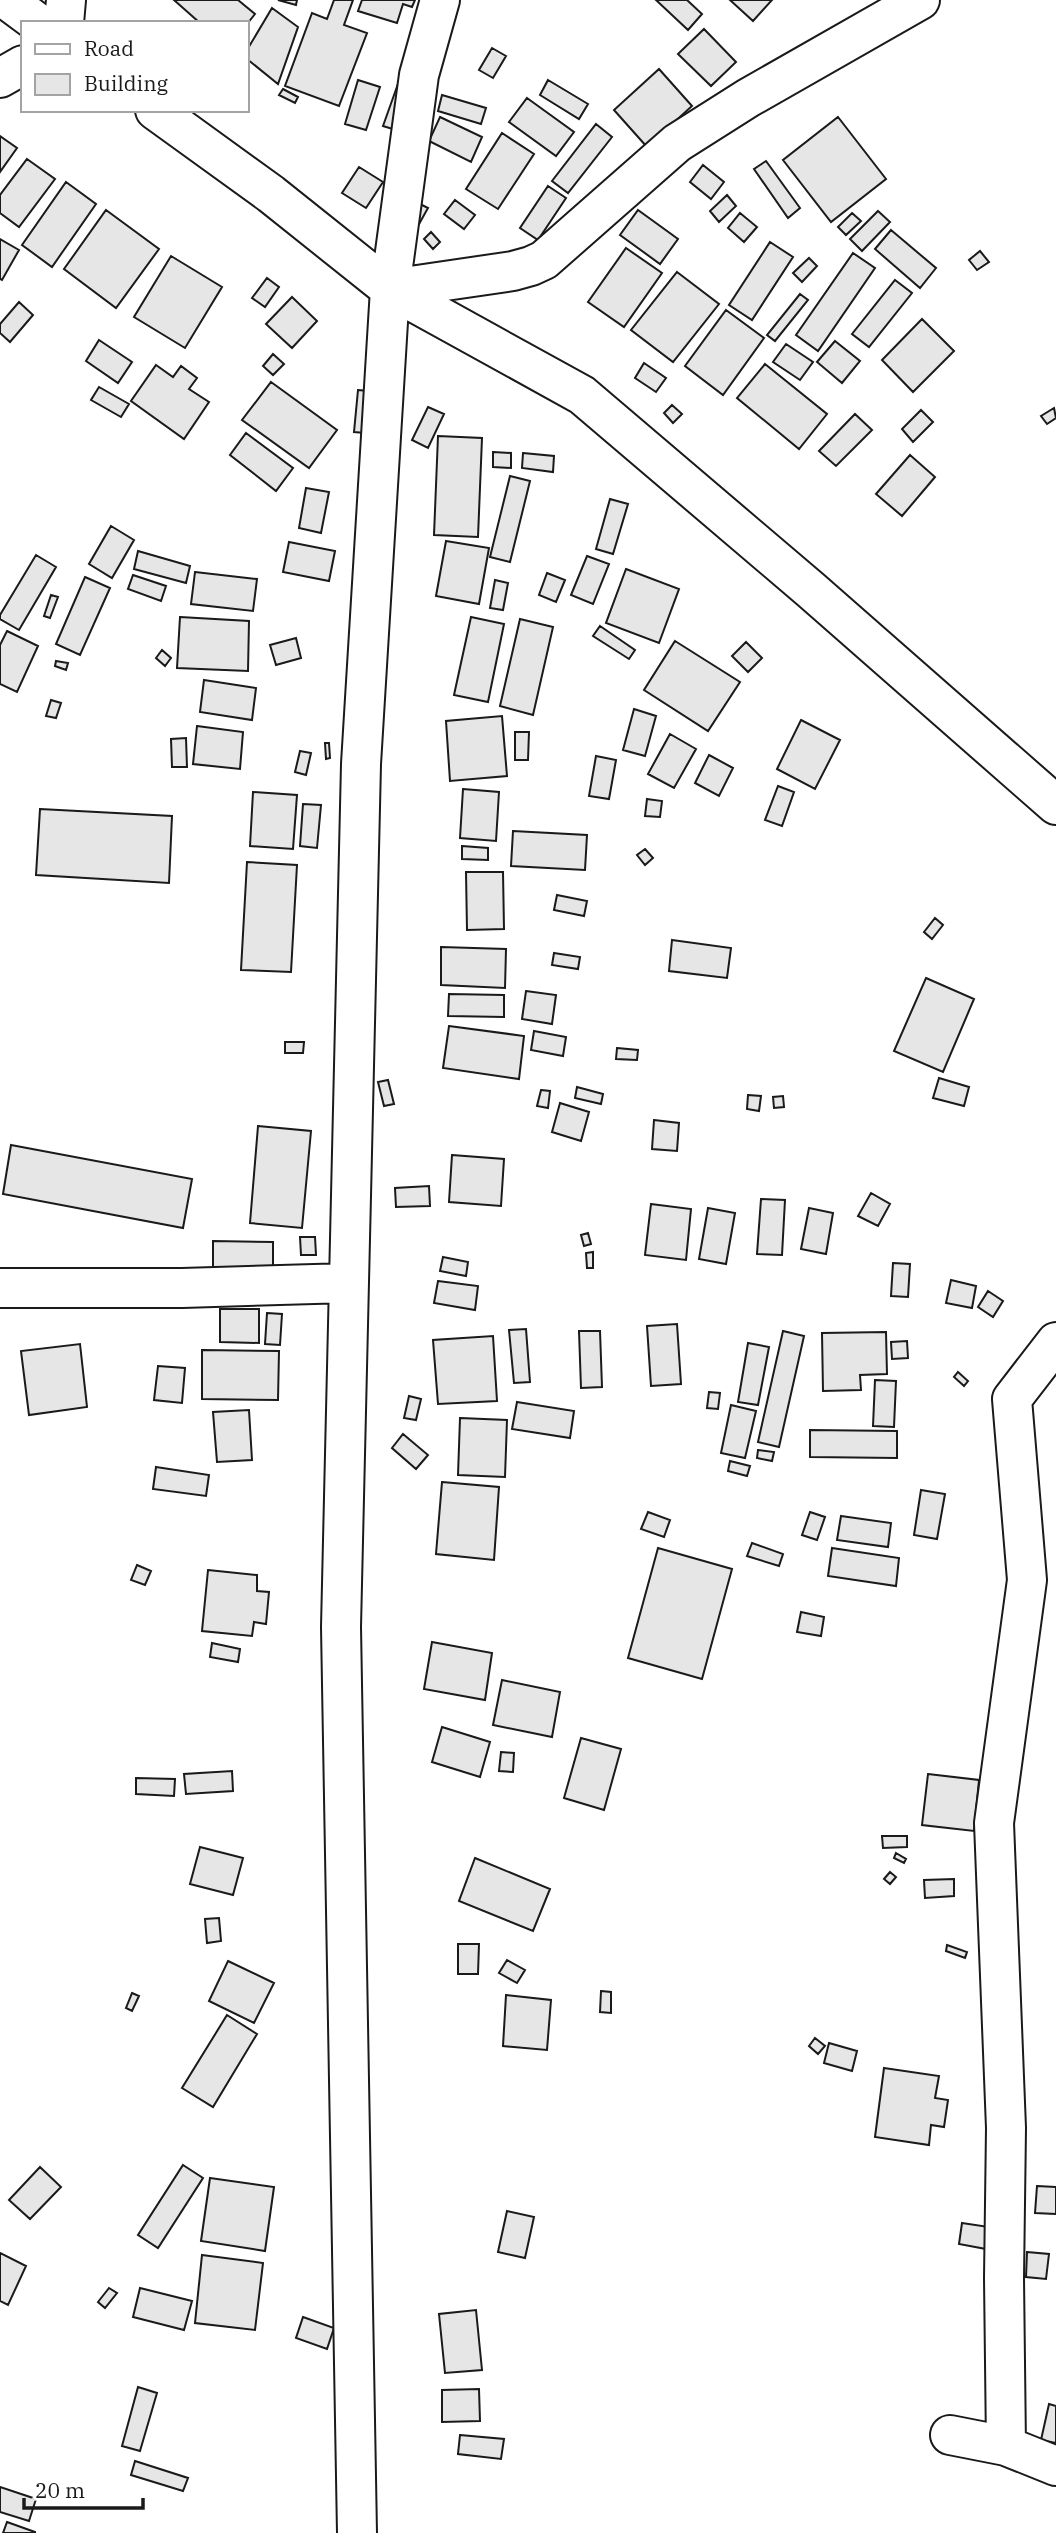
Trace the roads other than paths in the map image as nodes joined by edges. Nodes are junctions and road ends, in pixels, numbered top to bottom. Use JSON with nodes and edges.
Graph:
{"nodes":[{"id":1,"x":7,"y":0,"type":"edge"},
{"id":2,"x":66,"y":0,"type":"edge"},
{"id":3,"x":440,"y":0,"type":"edge"},
{"id":4,"x":920,"y":0,"type":"edge"},
{"id":5,"x":35,"y":21,"type":"edge"},
{"id":6,"x":64,"y":21,"type":"edge"},
{"id":7,"x":21,"y":66,"type":"edge"},
{"id":8,"x":0,"y":78,"type":"edge"},
{"id":9,"x":158,"y":112,"type":"edge"},
{"id":10,"x":390,"y":289,"type":"junction"},
{"id":11,"x":1056,"y":805,"type":"edge"},
{"id":12,"x":349,"y":1283,"type":"junction"},
{"id":13,"x":0,"y":1288,"type":"edge"},
{"id":14,"x":1056,"y":1342,"type":"edge"},
{"id":15,"x":950,"y":2435,"type":"dead end"},
{"id":16,"x":1006,"y":2446,"type":"junction"},
{"id":17,"x":1056,"y":2466,"type":"edge"},
{"id":18,"x":357,"y":2533,"type":"edge"}],
"edges":[{"from":1,"to":5,"type":"street"},
{"from":2,"to":6,"type":"street"},
{"from":3,"to":10,"type":"street"},
{"from":4,"to":10,"type":"street"},
{"from":7,"to":8,"type":"street"},
{"from":9,"to":10,"type":"street"},
{"from":10,"to":11,"type":"street"},
{"from":10,"to":12,"type":"street"},
{"from":12,"to":13,"type":"street"},
{"from":12,"to":18,"type":"street"},
{"from":14,"to":16,"type":"street"},
{"from":15,"to":16,"type":"street"},
{"from":16,"to":17,"type":"street"}]}
